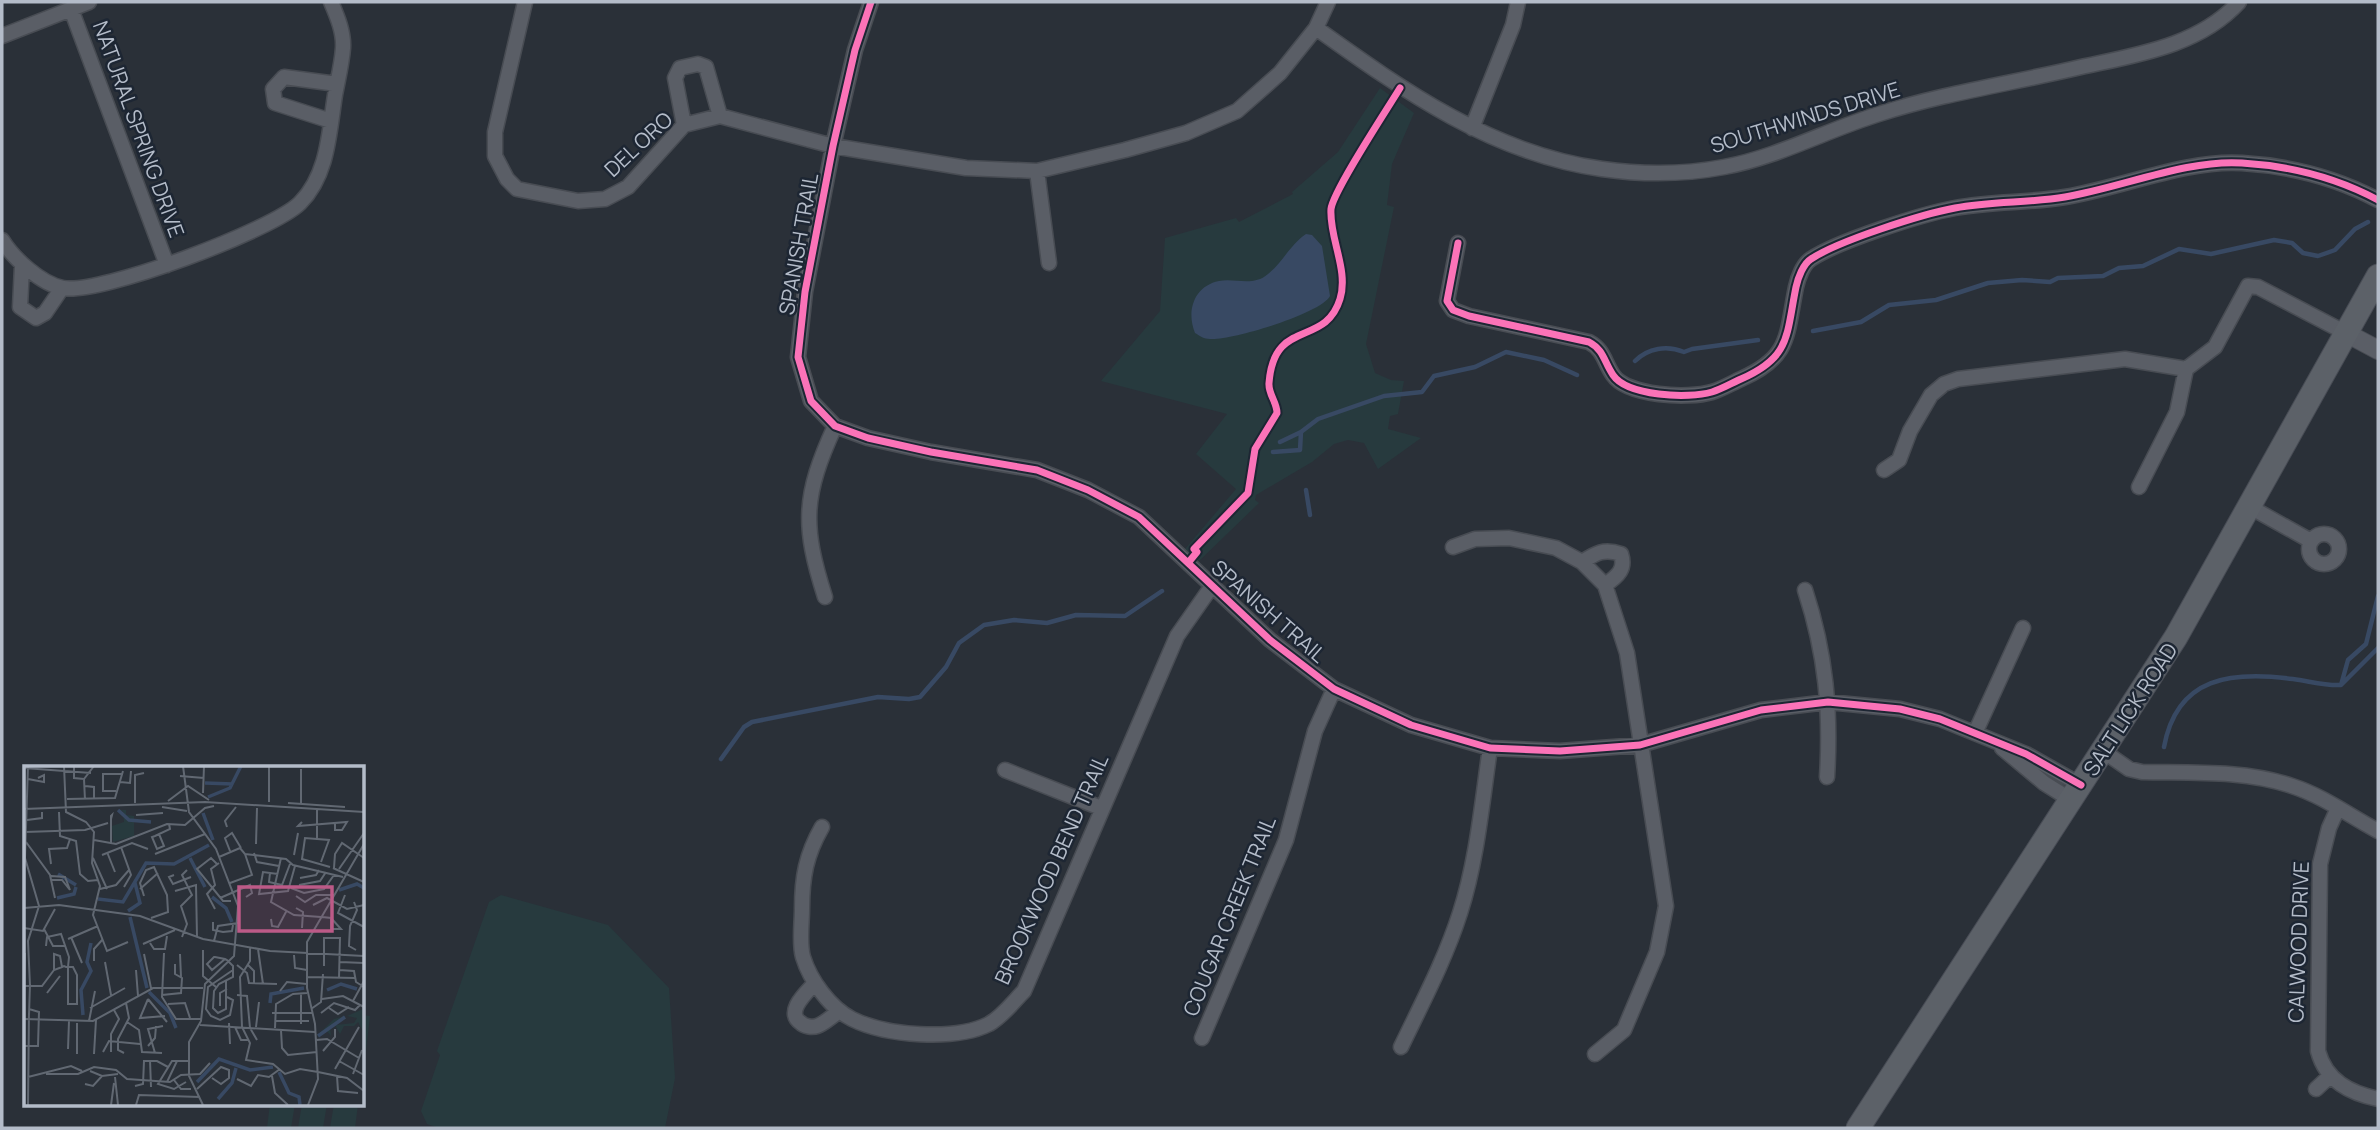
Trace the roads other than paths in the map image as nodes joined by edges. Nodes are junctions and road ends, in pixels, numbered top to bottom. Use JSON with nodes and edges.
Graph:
{"nodes":[{"id":1,"x":89,"y":2,"type":"edge"},
{"id":2,"x":331,"y":2,"type":"edge"},
{"id":3,"x":524,"y":2,"type":"edge"},
{"id":4,"x":872,"y":2,"type":"edge"},
{"id":5,"x":1328,"y":2,"type":"edge"},
{"id":6,"x":1518,"y":2,"type":"edge"},
{"id":7,"x":2239,"y":2,"type":"edge"},
{"id":8,"x":71,"y":9,"type":"junction"},
{"id":9,"x":1316,"y":28,"type":"junction"},
{"id":10,"x":2,"y":36,"type":"edge"},
{"id":11,"x":337,"y":84,"type":"junction"},
{"id":12,"x":720,"y":116,"type":"junction"},
{"id":13,"x":331,"y":121,"type":"junction"},
{"id":14,"x":684,"y":125,"type":"junction"},
{"id":15,"x":1472,"y":128,"type":"junction"},
{"id":16,"x":833,"y":146,"type":"junction"},
{"id":17,"x":1037,"y":171,"type":"junction"},
{"id":18,"x":2378,"y":200,"type":"edge"},
{"id":19,"x":2,"y":240,"type":"edge"},
{"id":20,"x":1458,"y":243,"type":"dead end"},
{"id":21,"x":1049,"y":263,"type":"dead end"},
{"id":22,"x":167,"y":265,"type":"junction"},
{"id":23,"x":22,"y":266,"type":"junction"},
{"id":24,"x":2378,"y":276,"type":"edge"},
{"id":25,"x":62,"y":288,"type":"junction"},
{"id":26,"x":2348,"y":334,"type":"junction"},
{"id":27,"x":2378,"y":350,"type":"edge"},
{"id":28,"x":2186,"y":369,"type":"junction"},
{"id":29,"x":835,"y":426,"type":"junction"},
{"id":30,"x":1884,"y":470,"type":"dead end"},
{"id":31,"x":2139,"y":487,"type":"dead end"},
{"id":32,"x":2250,"y":507,"type":"junction"},
{"id":33,"x":2311,"y":541,"type":"dead end"},
{"id":34,"x":1453,"y":547,"type":"dead end"},
{"id":35,"x":1582,"y":562,"type":"junction"},
{"id":36,"x":1605,"y":585,"type":"junction"},
{"id":37,"x":1212,"y":586,"type":"junction"},
{"id":38,"x":1805,"y":590,"type":"dead end"},
{"id":39,"x":825,"y":597,"type":"dead end"},
{"id":40,"x":2023,"y":628,"type":"dead end"},
{"id":41,"x":1334,"y":689,"type":"junction"},
{"id":42,"x":1828,"y":702,"type":"junction"},
{"id":43,"x":1975,"y":733,"type":"junction"},
{"id":44,"x":1640,"y":745,"type":"junction"},
{"id":45,"x":1490,"y":748,"type":"junction"},
{"id":46,"x":2103,"y":751,"type":"junction"},
{"id":47,"x":1004,"y":770,"type":"dead end"},
{"id":48,"x":1827,"y":777,"type":"dead end"},
{"id":49,"x":2076,"y":792,"type":"junction"},
{"id":50,"x":1101,"y":808,"type":"junction"},
{"id":51,"x":2338,"y":808,"type":"junction"},
{"id":52,"x":822,"y":827,"type":"dead end"},
{"id":53,"x":2378,"y":831,"type":"edge"},
{"id":54,"x":815,"y":983,"type":"junction"},
{"id":55,"x":840,"y":1011,"type":"junction"},
{"id":56,"x":1202,"y":1038,"type":"dead end"},
{"id":57,"x":1401,"y":1047,"type":"dead end"},
{"id":58,"x":1595,"y":1054,"type":"dead end"},
{"id":59,"x":2330,"y":1076,"type":"junction"},
{"id":60,"x":2316,"y":1090,"type":"dead end"},
{"id":61,"x":2378,"y":1099,"type":"edge"},
{"id":62,"x":1858,"y":1128,"type":"edge"}],
"edges":[{"from":1,"to":8,"type":"street"},
{"from":2,"to":11,"type":"street"},
{"from":3,"to":14,"type":"street","name":"DEL ORO"},
{"from":4,"to":16,"type":"street","name":"SPANISH TRAIL"},
{"from":5,"to":9,"type":"street"},
{"from":6,"to":15,"type":"street"},
{"from":7,"to":15,"type":"street","name":"SOUTHWINDS DRIVE"},
{"from":8,"to":10,"type":"street"},
{"from":8,"to":22,"type":"street","name":"NATURAL SPRING DRIVE"},
{"from":9,"to":15,"type":"street","name":"SOUTHWINDS DRIVE"},
{"from":9,"to":17,"type":"street"},
{"from":11,"to":13,"type":"street"},
{"from":11,"to":13,"type":"street"},
{"from":12,"to":14,"type":"street","name":"DEL ORO"},
{"from":12,"to":14,"type":"street"},
{"from":12,"to":16,"type":"street"},
{"from":13,"to":22,"type":"street"},
{"from":16,"to":17,"type":"street"},
{"from":16,"to":29,"type":"street","name":"SPANISH TRAIL"},
{"from":17,"to":21,"type":"street"},
{"from":18,"to":20,"type":"street"},
{"from":19,"to":23,"type":"street"},
{"from":22,"to":25,"type":"street"},
{"from":23,"to":25,"type":"street"},
{"from":23,"to":25,"type":"street"},
{"from":24,"to":26,"type":"main road","name":"SALT LICK ROAD"},
{"from":26,"to":27,"type":"street"},
{"from":26,"to":28,"type":"street"},
{"from":26,"to":32,"type":"main road","name":"SALT LICK ROAD"},
{"from":28,"to":30,"type":"street"},
{"from":28,"to":31,"type":"street"},
{"from":29,"to":37,"type":"street","name":"SPANISH TRAIL"},
{"from":29,"to":39,"type":"street"},
{"from":32,"to":33,"type":"street"},
{"from":32,"to":46,"type":"main road","name":"SALT LICK ROAD"},
{"from":34,"to":35,"type":"street"},
{"from":35,"to":36,"type":"street"},
{"from":35,"to":36,"type":"street"},
{"from":36,"to":44,"type":"street"},
{"from":37,"to":41,"type":"street","name":"SPANISH TRAIL"},
{"from":37,"to":50,"type":"street","name":"BROOKWOOD BEND TRAIL"},
{"from":38,"to":42,"type":"street"},
{"from":40,"to":43,"type":"street"},
{"from":41,"to":45,"type":"street","name":"SPANISH TRAIL"},
{"from":41,"to":56,"type":"street","name":"COUGAR CREEK TRAIL"},
{"from":42,"to":43,"type":"street","name":"SPANISH TRAIL"},
{"from":42,"to":44,"type":"street","name":"SPANISH TRAIL"},
{"from":42,"to":48,"type":"street"},
{"from":43,"to":49,"type":"street","name":"SPANISH TRAIL"},
{"from":44,"to":45,"type":"street","name":"SPANISH TRAIL"},
{"from":44,"to":58,"type":"street"},
{"from":45,"to":57,"type":"street"},
{"from":46,"to":49,"type":"main road","name":"SALT LICK ROAD"},
{"from":46,"to":51,"type":"street"},
{"from":47,"to":50,"type":"street"},
{"from":49,"to":62,"type":"main road","name":"SALT LICK ROAD"},
{"from":50,"to":55,"type":"street","name":"BROOKWOOD BEND TRAIL"},
{"from":51,"to":53,"type":"street"},
{"from":51,"to":59,"type":"street","name":"CALWOOD DRIVE"},
{"from":52,"to":54,"type":"street","name":"BROOKWOOD BEND TRAIL"},
{"from":54,"to":55,"type":"street","name":"BROOKWOOD BEND TRAIL"},
{"from":54,"to":55,"type":"street"},
{"from":59,"to":60,"type":"street"},
{"from":59,"to":61,"type":"street"}]}
